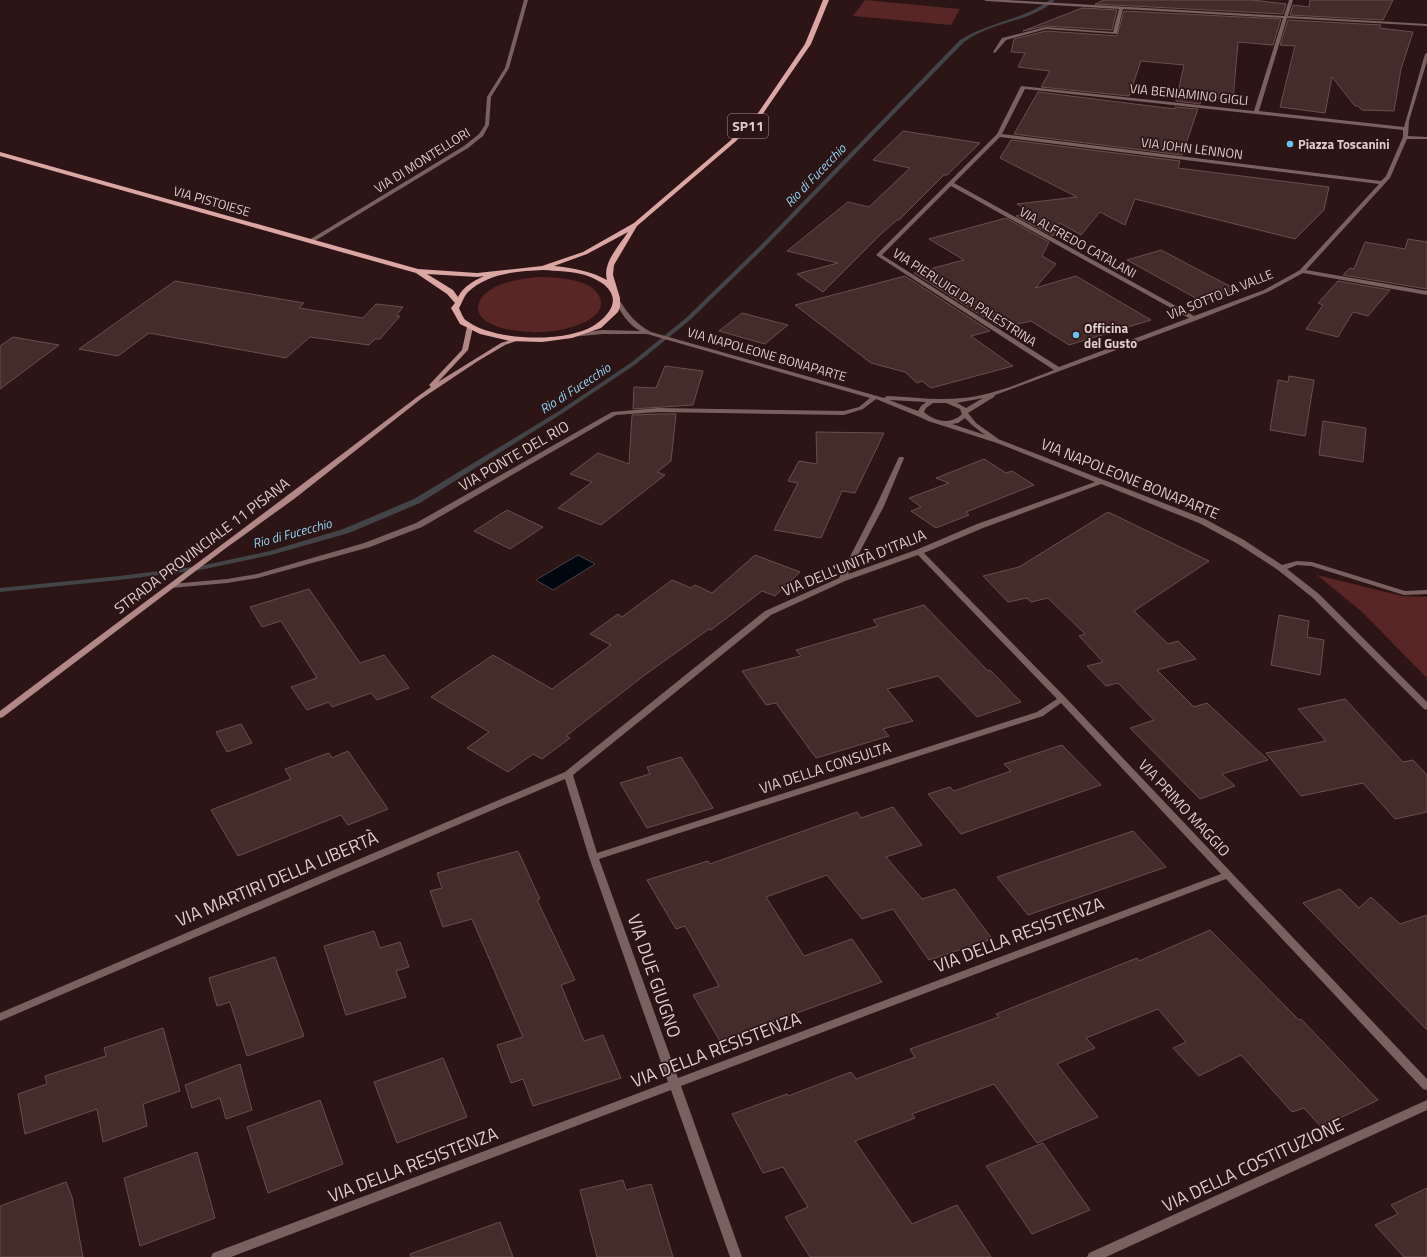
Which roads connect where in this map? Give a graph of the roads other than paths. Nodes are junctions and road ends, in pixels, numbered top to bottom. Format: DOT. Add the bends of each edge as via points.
graph roads {
  1 [pos="526,0"];
  2 [pos="826,0"];
  3 [pos="986,0"];
  4 [pos="1291,0"];
  5 [pos="1121,8"];
  6 [pos="1286,18"];
  7 [pos="1427,25"];
  8 [pos="995,52"];
  9 [pos="1427,54"];
  10 [pos="1256,112"];
  11 [pos="1406,129"];
  12 [pos="999,135"];
  13 [pos="1405,137"];
  14 [pos="1427,138"];
  15 [pos="0,154"];
  16 [pos="951,184"];
  17 [pos="1383,184"];
  18 [pos="636,224"];
  19 [pos="311,241"];
  20 [pos="543,268"];
  21 [pos="1302,270"];
  22 [pos="418,271"];
  23 [pos="509,271"];
  24 [pos="614,290"];
  25 [pos="1427,293"];
  26 [pos="457,301"];
  27 [pos="618,302"];
  28 [pos="1195,319"];
  29 [pos="470,327"];
  30 [pos="649,333"];
  31 [pos="568,336"];
  32 [pos="516,340"];
  33 [pos="1059,370"];
  34 [pos="995,394"];
  35 [pos="876,397"];
  36 [pos="419,398"];
  37 [pos="939,401"];
  38 [pos="947,401"];
  39 [pos="965,413"];
  40 [pos="924,416"];
  41 [pos="935,421"];
  42 [pos="999,442"];
  43 [pos="901,458"];
  44 [pos="1101,482"];
  45 [pos="919,552"];
  46 [pos="1281,568"];
  47 [pos="842,579"];
  48 [pos="171,586"];
  49 [pos="1427,592"];
  50 [pos="1062,699"];
  51 [pos="1427,707"];
  52 [pos="0,715"];
  53 [pos="568,774"];
  54 [pos="594,857"];
  55 [pos="1228,874"];
  56 [pos="0,1017"];
  57 [pos="674,1084"];
  58 [pos="1427,1086"];
  59 [pos="1427,1105"];
  60 [pos="217,1257"];
  61 [pos="736,1257"];
  62 [pos="1093,1257"];
  1 -- 19 [label="street, VIA DI MONTELLORI" via="507,68 489,97 487,125 482,135"];
  2 -- 18 [label="main road, SP11" via="808,44 760,114 684,185"];
  3 -- 5 [label="street"];
  4 -- 6 [label="street"];
  5 -- 6 [label="street" via="1134,6"];
  5 -- 8 [label="street" via="1116,33 1046,28 1004,39"];
  6 -- 7 [label="street"];
  6 -- 10 [label="street"];
  9 -- 11 [label="street, VIA SOTTO LA VALLE"];
  10 -- 11 [label="street, VIA BENIAMINO GIGLI"];
  10 -- 12 [label="street, VIA BENIAMINO GIGLI" via="1023,87"];
  11 -- 13 [label="street, VIA SOTTO LA VALLE"];
  12 -- 16 [label="street, VIA PIERLUIGI DA PALESTRINA"];
  12 -- 17 [label="street, VIA JOHN LENNON"];
  13 -- 14 [label="street"];
  13 -- 17 [label="street, VIA SOTTO LA VALLE" via="1393,168"];
  15 -- 19 [label="main road, VIA PISTOIESE"];
  16 -- 28 [label="street, VIA ALFREDO CATALANI"];
  16 -- 33 [label="street, VIA PIERLUIGI DA PALESTRINA" via="879,255"];
  17 -- 21 [label="street, VIA SOTTO LA VALLE"];
  18 -- 20 [label="main road, SP11" via="585,253"];
  18 -- 24 [label="main road" via="610,265 609,275"];
  19 -- 22 [label="main road, VIA PISTOIESE"];
  20 -- 23 [label="main road"];
  20 -- 24 [label="main road" via="566,269 586,274 603,281"];
  21 -- 25 [label="street"];
  21 -- 28 [label="street, VIA SOTTO LA VALLE" via="1266,291"];
  22 -- 23 [label="main road, VIA PISTOIESE" via="477,275"];
  22 -- 26 [label="main road, VIA PISTOIESE" via="450,292"];
  23 -- 26 [label="main road" via="475,283"];
  24 -- 27 [label="main road"];
  26 -- 29 [label="main road" via="458,315"];
  27 -- 30 [label="street, VIA NAPOLEONE BONAPARTE" via="634,326"];
  27 -- 31 [label="main road" via="614,312 604,322"];
  28 -- 33 [label="street, VIA SOTTO LA VALLE"];
  29 -- 32 [label="main road" via="490,336"];
  29 -- 36 [label="main road, STRADA PROVINCIALE 11 PISANA" via="465,350"];
  30 -- 31 [label="street, VIA NAPOLEONE BONAPARTE" via="602,332"];
  30 -- 35 [label="street, VIA NAPOLEONE BONAPARTE"];
  31 -- 32 [label="main road"];
  32 -- 36 [label="main road, STRADA PROVINCIALE 11 PISANA" via="503,344 476,360"];
  33 -- 34 [label="street, VIA SOTTO LA VALLE"];
  34 -- 38 [label="street, VIA SOTTO LA VALLE"];
  34 -- 39 [label="street, VIA SOTTO LA VALLE"];
  35 -- 37 [label="street, VIA NAPOLEONE BONAPARTE"];
  35 -- 40 [label="street, VIA NAPOLEONE BONAPARTE"];
  35 -- 48 [label="street, VIA PONTE DEL RIO" via="861,408 844,413 658,410 614,413 419,525 367,545 258,576"];
  36 -- 48 [label="main road, STRADA PROVINCIALE 11 PISANA"];
  37 -- 38 [label="street, VIA NAPOLEONE BONAPARTE"];
  37 -- 40 [label="street, VIA NAPOLEONE BONAPARTE" via="923,406 921,413"];
  38 -- 39 [label="street, VIA NAPOLEONE BONAPARTE" via="959,405"];
  39 -- 41 [label="street, VIA NAPOLEONE BONAPARTE" via="954,422"];
  39 -- 42 [label="street, VIA NAPOLEONE BONAPARTE" via="974,424"];
  40 -- 41 [label="street, VIA NAPOLEONE BONAPARTE"];
  41 -- 42 [label="street, VIA NAPOLEONE BONAPARTE"];
  42 -- 44 [label="street, VIA NAPOLEONE BONAPARTE"];
  43 -- 47 [label="street" via="880,506"];
  44 -- 45 [label="street, VIA DELL'UNITÀ D'ITALIA" via="980,526"];
  44 -- 46 [label="street, VIA NAPOLEONE BONAPARTE" via="1202,521"];
  45 -- 47 [label="street, VIA DELL'UNITÀ D'ITALIA"];
  45 -- 50 [label="street, VIA PRIMO MAGGIO"];
  46 -- 49 [label="street" via="1297,563 1312,564 1397,592"];
  46 -- 51 [label="street, VIA NAPOLEONE BONAPARTE" via="1316,596"];
  47 -- 53 [label="street, VIA DELL'UNITÀ D'ITALIA" via="768,613"];
  48 -- 52 [label="main road, STRADA PROVINCIALE 11 PISANA"];
  50 -- 54 [label="street, VIA DELLA CONSULTA" via="1040,714"];
  50 -- 55 [label="street, VIA PRIMO MAGGIO"];
  53 -- 54 [label="street, VIA DUE GIUGNO"];
  53 -- 56 [label="street, VIA MARTIRI DELLA LIBERTÀ"];
  54 -- 57 [label="street, VIA DUE GIUGNO"];
  55 -- 57 [label="street, VIA DELLA RESISTENZA"];
  55 -- 58 [label="street, VIA PRIMO MAGGIO"];
  57 -- 60 [label="street, VIA DELLA RESISTENZA"];
  57 -- 61 [label="street, VIA DUE GIUGNO"];
  59 -- 62 [label="street, VIA DELLA COSTITUZIONE"];
}
